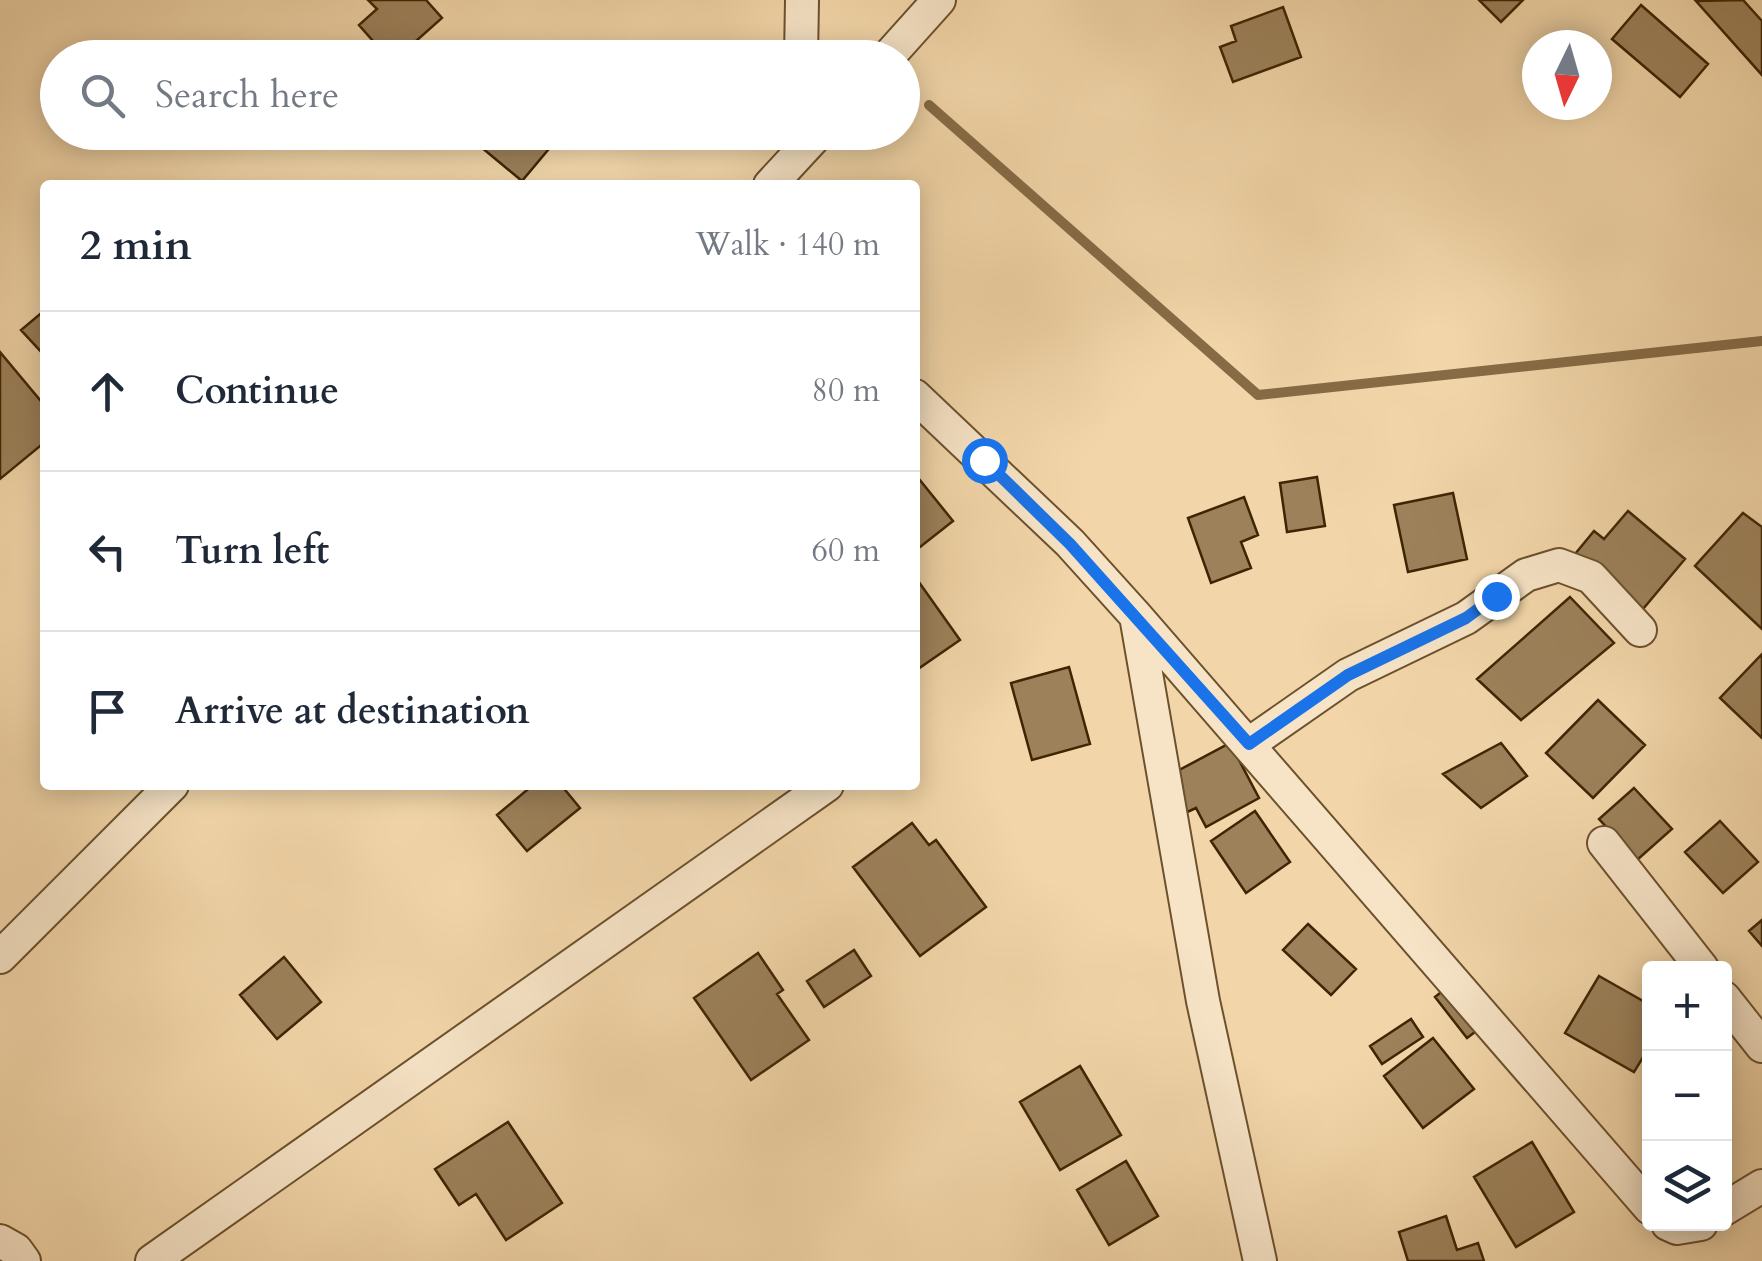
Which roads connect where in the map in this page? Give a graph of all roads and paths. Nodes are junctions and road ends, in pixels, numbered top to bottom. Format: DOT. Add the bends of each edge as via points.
graph roads {
  1 [pos="802,0"];
  2 [pos="938,0"];
  3 [pos="801,40"];
  4 [pos="903,40"];
  5 [pos="798,150"];
  6 [pos="774,180"];
  7 [pos="920,401"];
  8 [pos="1136,616"];
  9 [pos="1640,630"];
  10 [pos="1249,744"];
  11 [pos="167,790"];
  12 [pos="820,790"];
  13 [pos="1604,842"];
  14 [pos="0,955"];
  15 [pos="1697,961"];
  16 [pos="1732,1008"];
  17 [pos="1762,1046"];
  18 [pos="1762,1186"];
  19 [pos="1642,1199"];
  20 [pos="1732,1204"];
  21 [pos="0,1241"];
  22 [pos="24,1261"];
  23 [pos="152,1261"];
  24 [pos="1260,1261"];
  1 -- 3 [label="street"];
  2 -- 4 [label="street"];
  5 -- 6 [label="street"];
  7 -- 8 [label="street"];
  8 -- 10 [label="street"];
  8 -- 24 [label="street" via="1202,1001"];
  9 -- 10 [label="street" via="1592,577 1560,565 1526,575 1466,618 1348,675"];
  10 -- 19 [label="street"];
  11 -- 14 [label="street"];
  12 -- 23 [label="street"];
  13 -- 15 [label="street"];
  16 -- 17 [label="street"];
  18 -- 20 [label="street"];
  21 -- 22 [label="street"];
}
